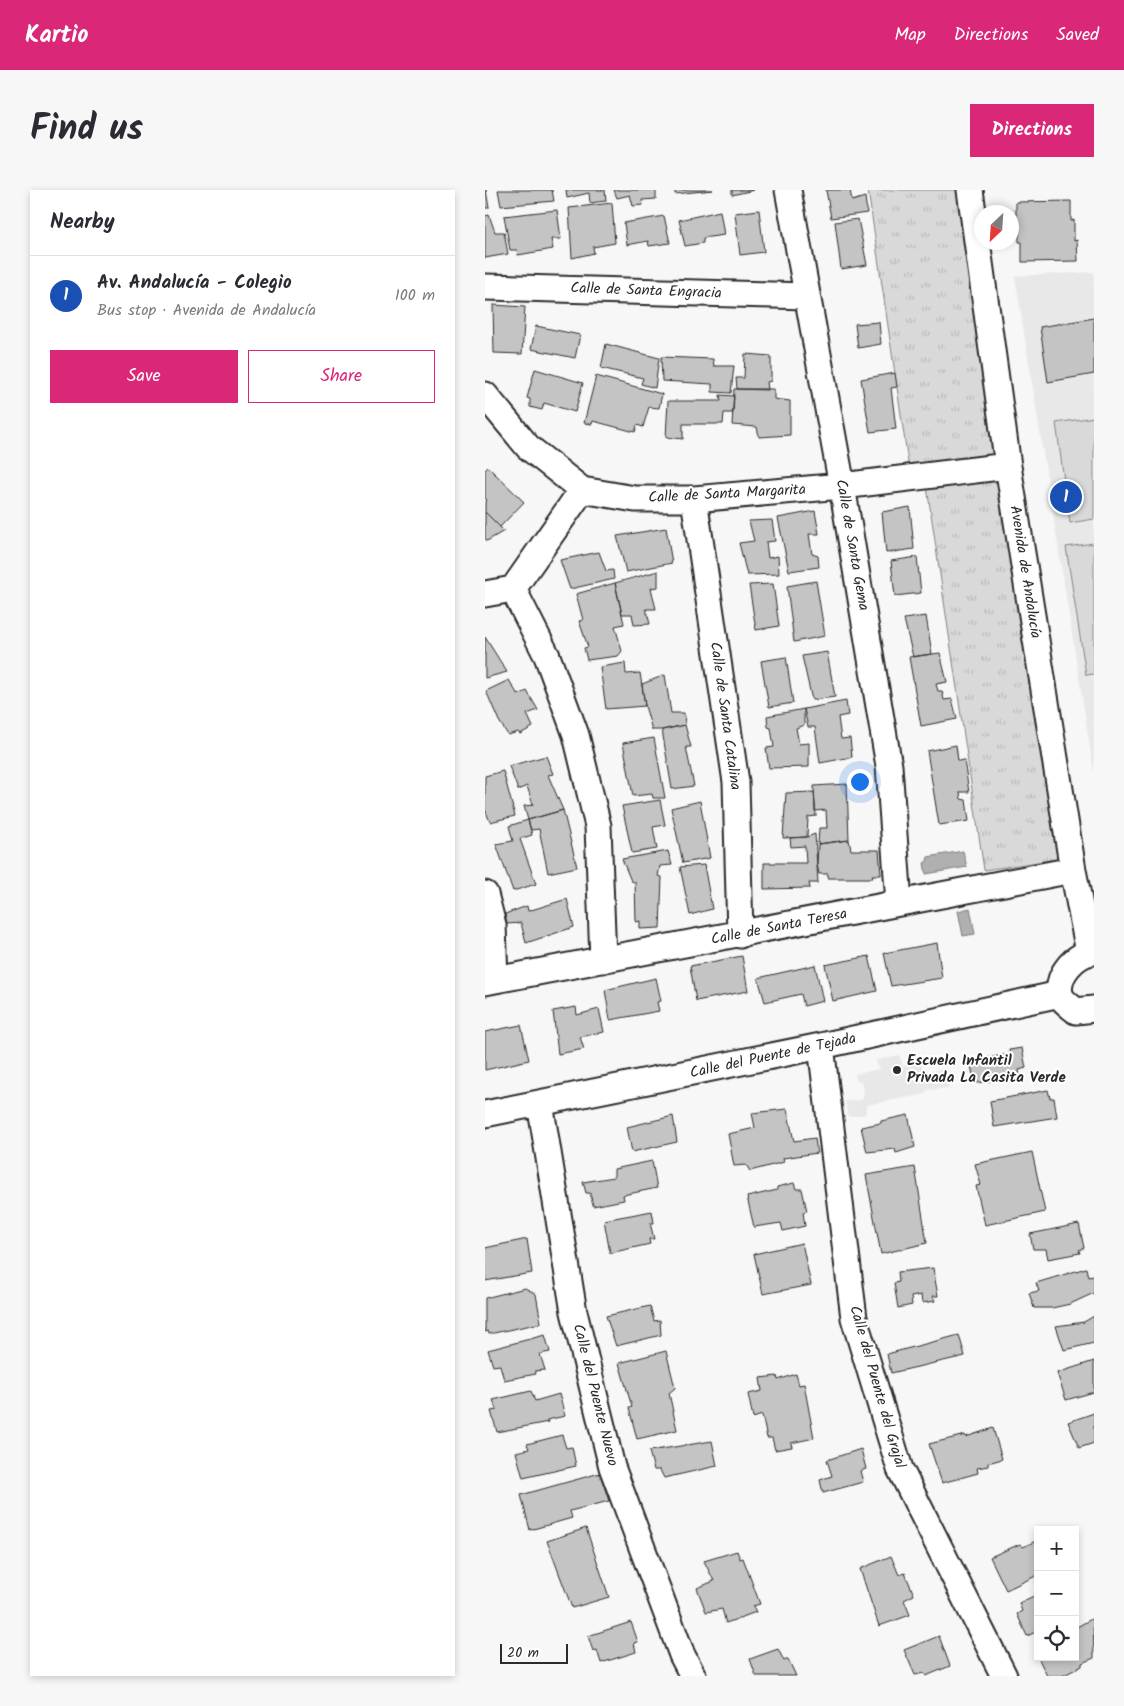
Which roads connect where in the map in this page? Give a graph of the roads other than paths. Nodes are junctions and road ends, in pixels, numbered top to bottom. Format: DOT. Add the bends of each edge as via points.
graph roads {
  1 [pos="788,190"];
  2 [pos="970,190"];
  3 [pos="485,287"];
  4 [pos="806,296"];
  5 [pos="485,396"];
  6 [pos="1009,466"];
  7 [pos="842,486"];
  8 [pos="582,490"];
  9 [pos="694,499"];
  10 [pos="513,589"];
  11 [pos="485,594"];
  12 [pos="1073,870"];
  13 [pos="485,894"];
  14 [pos="899,903"];
  15 [pos="740,935"];
  16 [pos="1091,952"];
  17 [pos="603,960"];
  18 [pos="490,981"];
  19 [pos="1060,994"];
  20 [pos="1093,1014"];
  21 [pos="821,1046"];
  22 [pos="540,1103"];
  23 [pos="485,1114"];
  24 [pos="693,1676"];
  25 [pos="1004,1676"];
  1 -- 4 [label="street, Calle de Santa Gema"];
  2 -- 6 [label="street, Avenida de Andalucía"];
  3 -- 4 [label="street, Calle de Santa Engracia"];
  4 -- 7 [label="street, Calle de Santa Gema"];
  5 -- 8 [label="street, Calle de Santa Margarita" via="528,447"];
  6 -- 7 [label="street, Calle de Santa Margarita"];
  6 -- 12 [label="street, Avenida de Andalucía"];
  7 -- 9 [label="street, Calle de Santa Margarita"];
  7 -- 14 [label="street, Calle de Santa Gema" via="889,766"];
  8 -- 9 [label="street, Calle de Santa Margarita" via="635,499"];
  8 -- 10 [label="street"];
  9 -- 15 [label="street, Calle de Santa Catalina" via="735,782"];
  10 -- 11 [label="street"];
  10 -- 17 [label="street" via="547,656 576,735 597,826"];
  12 -- 14 [label="street, Calle de Santa Teresa"];
  12 -- 16 [label="street, Avenida de Andalucía"];
  13 -- 18 [label="street" via="493,925"];
  14 -- 15 [label="street, Calle de Santa Teresa"];
  15 -- 17 [label="street, Calle de Santa Teresa"];
  16 -- 19 [label="street" via="1068,968 1061,979"];
  17 -- 18 [label="street, Calle de Santa Teresa"];
  19 -- 20 [label="street" via="1076,1011"];
  19 -- 21 [label="street, Calle del Puente de Tejada"];
  21 -- 22 [label="street, Calle del Puente de Tejada"];
  21 -- 25 [label="street, Calle del Puente del Grajal" via="854,1318 900,1470"];
  22 -- 23 [label="street, Calle del Puente de Tejada"];
  22 -- 24 [label="street, Calle del Puente Nuevo" via="574,1312 612,1467 682,1655"];
}
